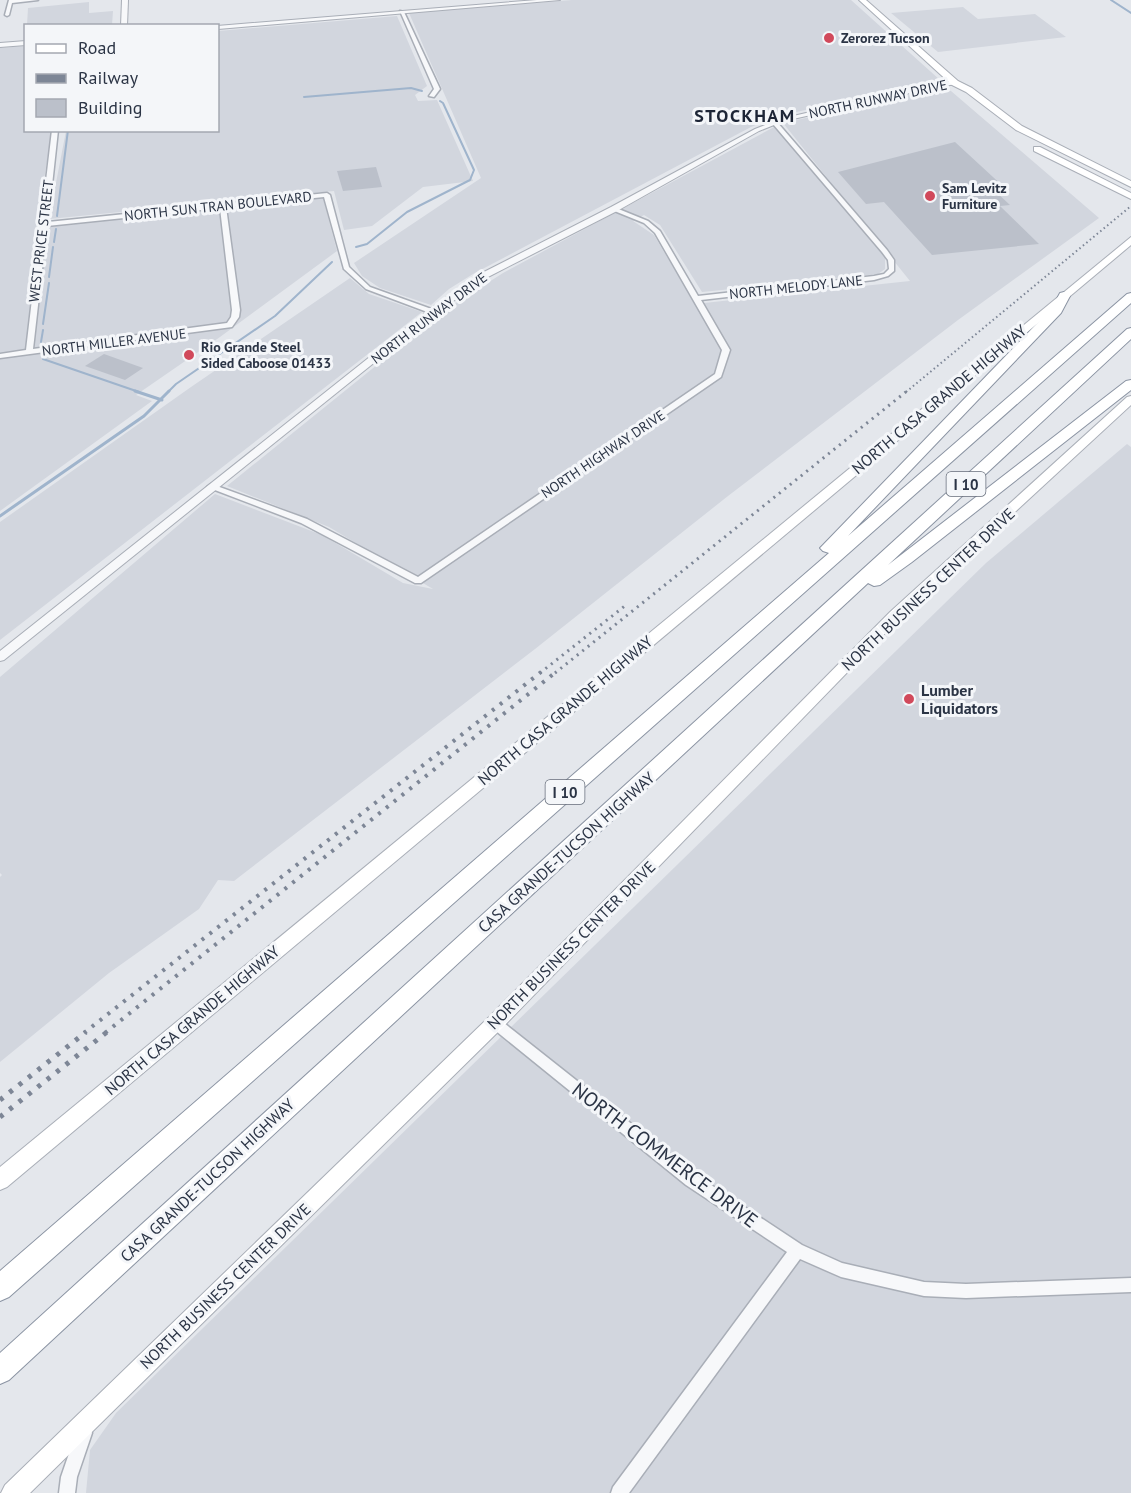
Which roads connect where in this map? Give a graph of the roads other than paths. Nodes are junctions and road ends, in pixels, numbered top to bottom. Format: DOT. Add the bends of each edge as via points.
graph roads {
  1 [pos="36,0"];
  2 [pos="125,0"];
  3 [pos="557,0"];
  4 [pos="862,0"];
  5 [pos="11,1"];
  6 [pos="402,12"];
  7 [pos="7,15"];
  8 [pos="124,24"];
  9 [pos="219,27"];
  10 [pos="24,43"];
  11 [pos="0,45"];
  12 [pos="955,83"];
  13 [pos="432,96"];
  14 [pos="985,115"];
  15 [pos="994,121"];
  16 [pos="775,123"];
  17 [pos="55,132"];
  18 [pos="1131,184"];
  19 [pos="1131,196"];
  20 [pos="223,206"];
  21 [pos="614,209"];
  22 [pos="43,224"];
  23 [pos="1131,240"];
  24 [pos="1064,296"];
  25 [pos="1131,297"];
  26 [pos="698,298"];
  27 [pos="433,311"];
  28 [pos="1131,332"];
  29 [pos="29,353"];
  30 [pos="0,356"];
  31 [pos="1131,384"];
  32 [pos="1131,399"];
  33 [pos="211,487"];
  34 [pos="756,624"];
  35 [pos="801,636"];
  36 [pos="0,657"];
  37 [pos="495,1023"];
  38 [pos="0,1180"];
  39 [pos="797,1250"];
  40 [pos="1131,1285"];
  41 [pos="0,1288"];
  42 [pos="0,1371"];
  43 [pos="91,1417"];
  44 [pos="14,1493"];
  45 [pos="67,1493"];
  46 [pos="619,1493"];
  1 -- 5 [label="street"];
  2 -- 8 [label="street"];
  3 -- 6 [label="street"];
  4 -- 12 [label="main road"];
  5 -- 7 [label="street"];
  6 -- 9 [label="street"];
  6 -- 13 [label="street" via="437,88"];
  10 -- 11 [label="street"];
  12 -- 14 [label="main road" via="958,91"];
  12 -- 16 [label="street, NORTH RUNWAY DRIVE"];
  12 -- 18 [label="main road" via="1019,129"];
  15 -- 19 [label="main road" via="1080,172"];
  16 -- 21 [label="street, NORTH RUNWAY DRIVE"];
  16 -- 26 [label="street, NORTH MELODY LANE" via="885,251 892,270 874,278"];
  17 -- 22 [label="street, WEST PRICE STREET"];
  20 -- 22 [label="street, NORTH SUN TRAN BOULEVARD"];
  20 -- 27 [label="street, NORTH SUN TRAN BOULEVARD" via="327,195 346,268 368,288"];
  20 -- 29 [label="street, NORTH MILLER AVENUE" via="236,310 229,325"];
  21 -- 26 [label="street, NORTH HIGHWAY DRIVE" via="646,222 658,232"];
  21 -- 27 [label="street, NORTH RUNWAY DRIVE" via="483,276"];
  22 -- 29 [label="street, WEST PRICE STREET"];
  23 -- 24 [label="main road, NORTH CASA GRANDE HIGHWAY"];
  24 -- 34 [label="highway" via="1057,310"];
  24 -- 38 [label="main road, NORTH CASA GRANDE HIGHWAY"];
  25 -- 34 [label="highway, I 10"];
  26 -- 33 [label="street, NORTH HIGHWAY DRIVE" via="726,350 718,375 418,581 304,521"];
  27 -- 33 [label="street, NORTH RUNWAY DRIVE"];
  28 -- 35 [label="highway, CASA GRANDE-TUCSON HIGHWAY / I 10"];
  29 -- 30 [label="street, NORTH MILLER AVENUE"];
  31 -- 35 [label="highway" via="907,559"];
  32 -- 37 [label="main road, NORTH BUSINESS CENTER DRIVE" via="896,615"];
  33 -- 36 [label="street, NORTH RUNWAY DRIVE"];
  34 -- 41 [label="highway, I 10"];
  35 -- 42 [label="highway, CASA GRANDE-TUCSON HIGHWAY / I 10"];
  37 -- 39 [label="street, NORTH COMMERCE DRIVE" via="691,1180"];
  37 -- 43 [label="main road, NORTH BUSINESS CENTER DRIVE"];
  39 -- 40 [label="street, NORTH COMMERCE DRIVE" via="841,1270 924,1289"];
  39 -- 46 [label="street"];
  43 -- 44 [label="main road, NORTH BUSINESS CENTER DRIVE"];
  43 -- 45 [label="street" via="79,1444"];
}
